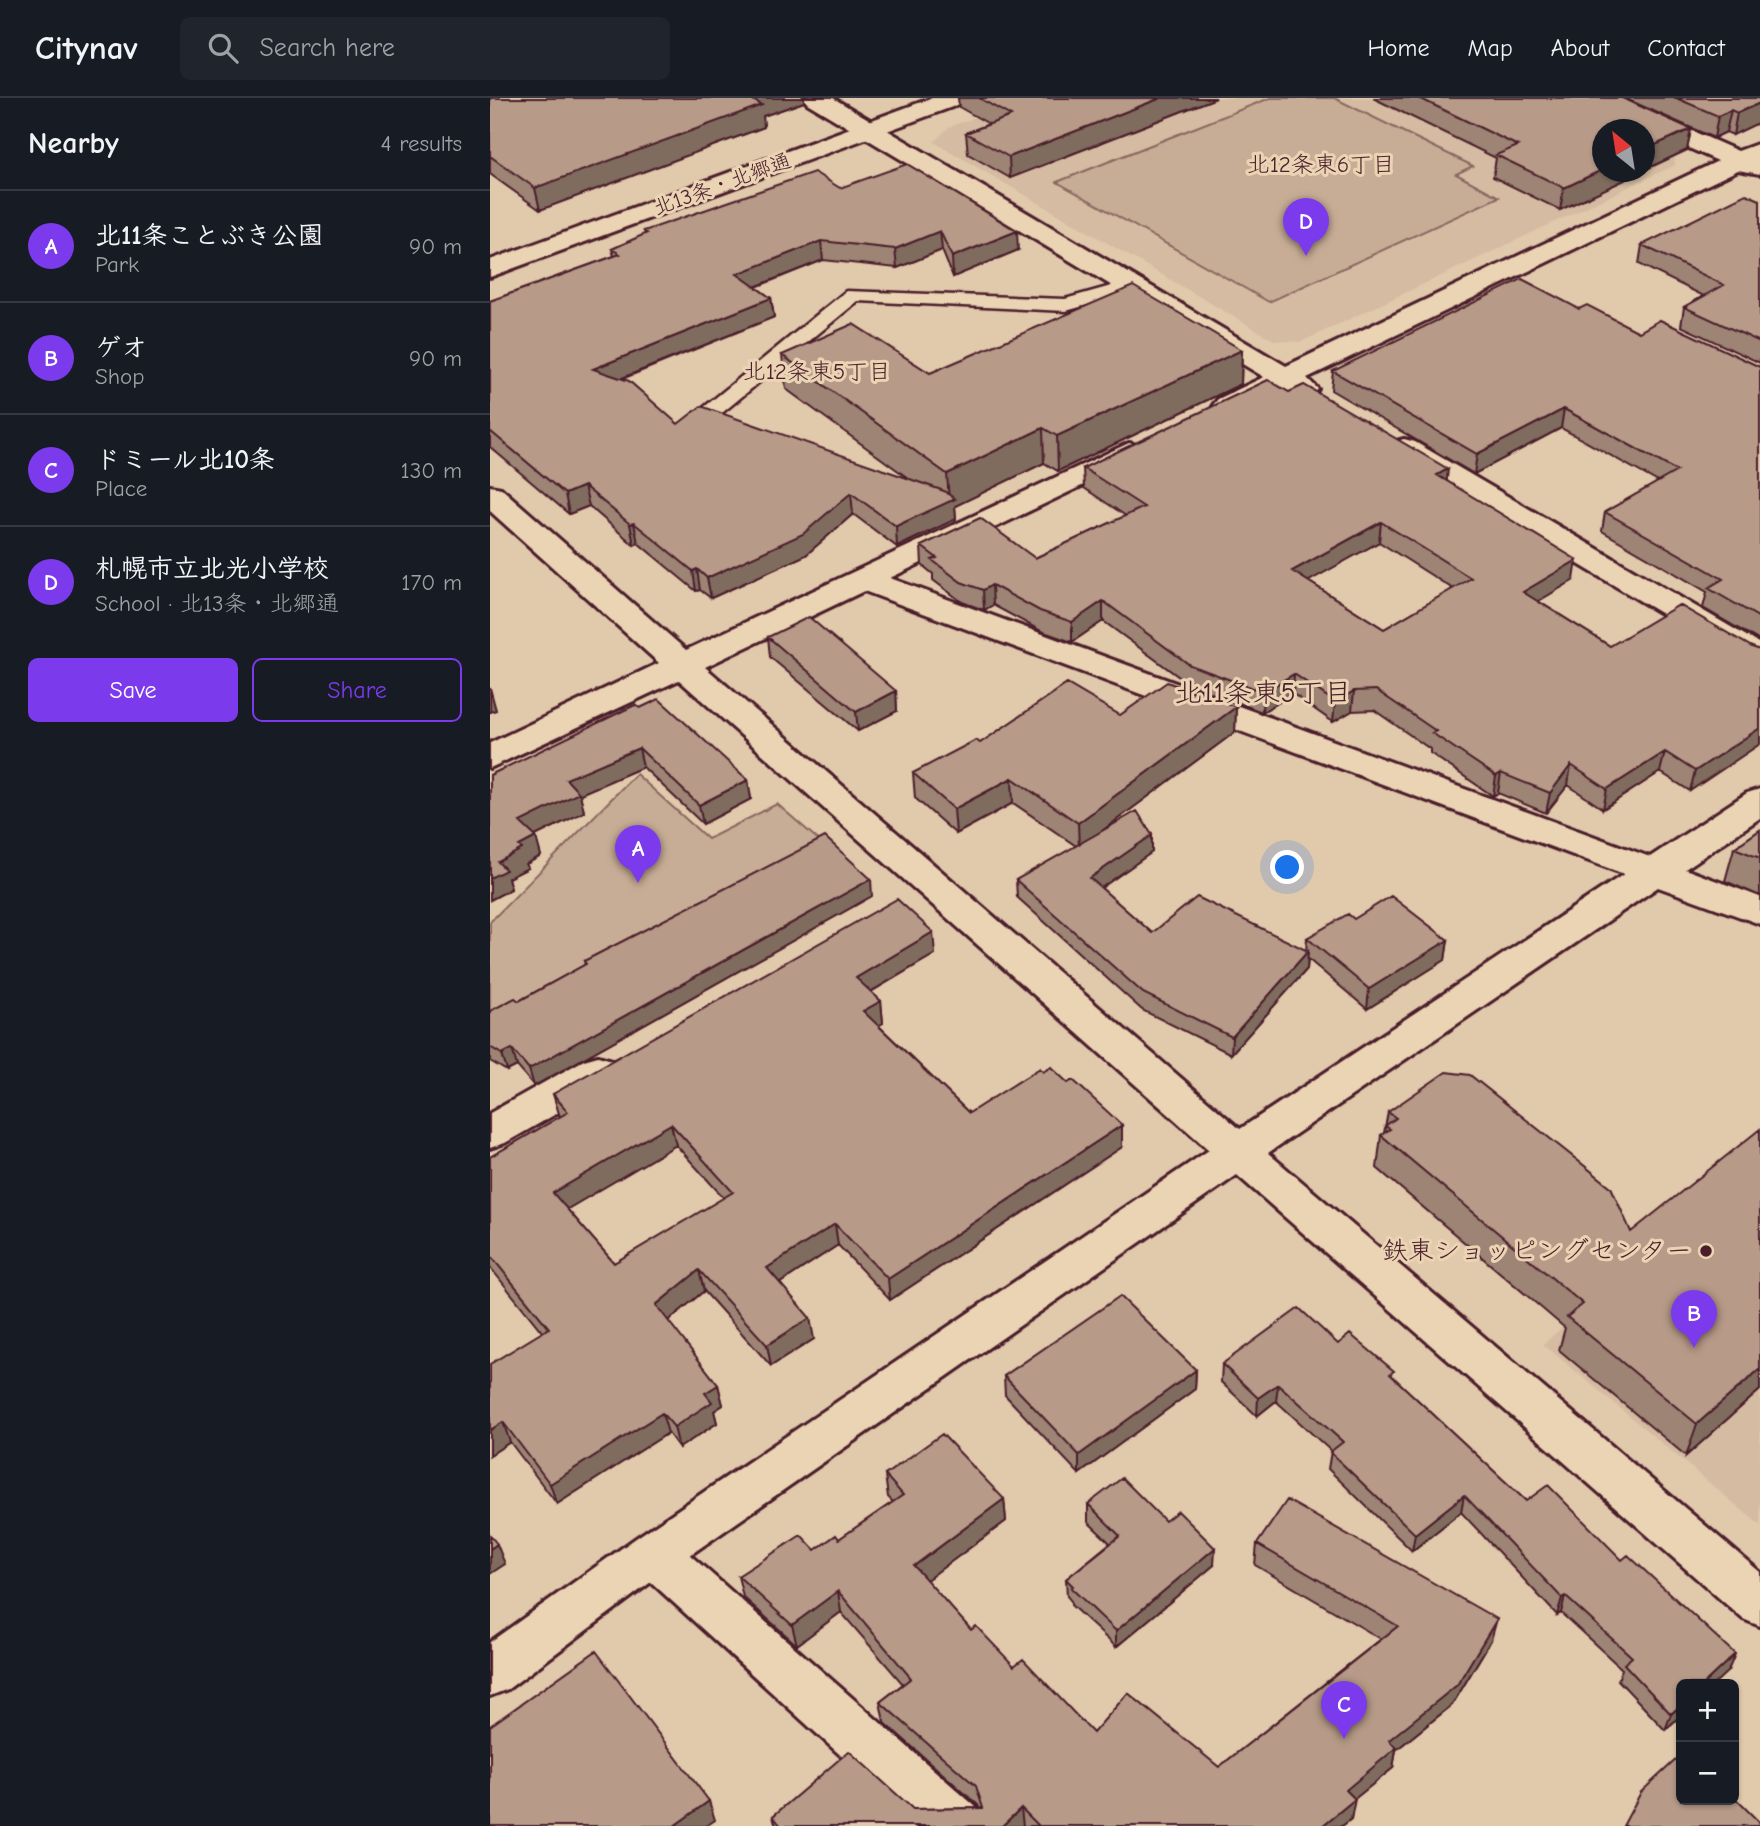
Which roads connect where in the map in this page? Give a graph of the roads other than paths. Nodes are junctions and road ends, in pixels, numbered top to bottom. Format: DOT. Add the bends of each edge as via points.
graph roads {
  1 [pos="816,98"];
  2 [pos="954,98"];
  3 [pos="1597,98"];
  4 [pos="871,129"];
  5 [pos="1753,161"];
  6 [pos="490,269"];
  7 [pos="1129,287"];
  8 [pos="1286,378"];
  9 [pos="1326,402"];
  10 [pos="1205,416"];
  11 [pos="703,417"];
  12 [pos="1375,431"];
  13 [pos="1156,440"];
  14 [pos="490,495"];
  15 [pos="862,579"];
  16 [pos="1760,658"];
  17 [pos="682,664"];
  18 [pos="490,757"];
  19 [pos="1760,801"];
  20 [pos="1657,873"];
  21 [pos="1760,911"];
  22 [pos="633,1051"];
  23 [pos="490,1132"];
  24 [pos="1238,1153"];
  25 [pos="653,1553"];
  26 [pos="1760,1603"];
  27 [pos="490,1672"];
  28 [pos="957,1826"];
  1 -- 4 [label="street"];
  2 -- 4 [label="street, 北13条・北郷通"];
  3 -- 5 [label="street"];
  4 -- 6 [label="street, 北13条・北郷通"];
  4 -- 7 [label="street"];
  5 -- 8 [label="street"];
  7 -- 8 [label="street"];
  7 -- 11 [label="lane" via="1066,305 853,295"];
  8 -- 9 [label="street"];
  8 -- 10 [label="street"];
  12 -- 16 [label="street"];
  13 -- 15 [label="street"];
  14 -- 17 [label="street"];
  15 -- 17 [label="street"];
  15 -- 20 [label="street"];
  17 -- 18 [label="street"];
  17 -- 24 [label="street" via="913,894"];
  19 -- 20 [label="street"];
  20 -- 21 [label="street"];
  20 -- 24 [label="street"];
  22 -- 23 [label="street"];
  24 -- 25 [label="street"];
  24 -- 26 [label="street"];
  25 -- 27 [label="street"];
  25 -- 28 [label="street"];
}
